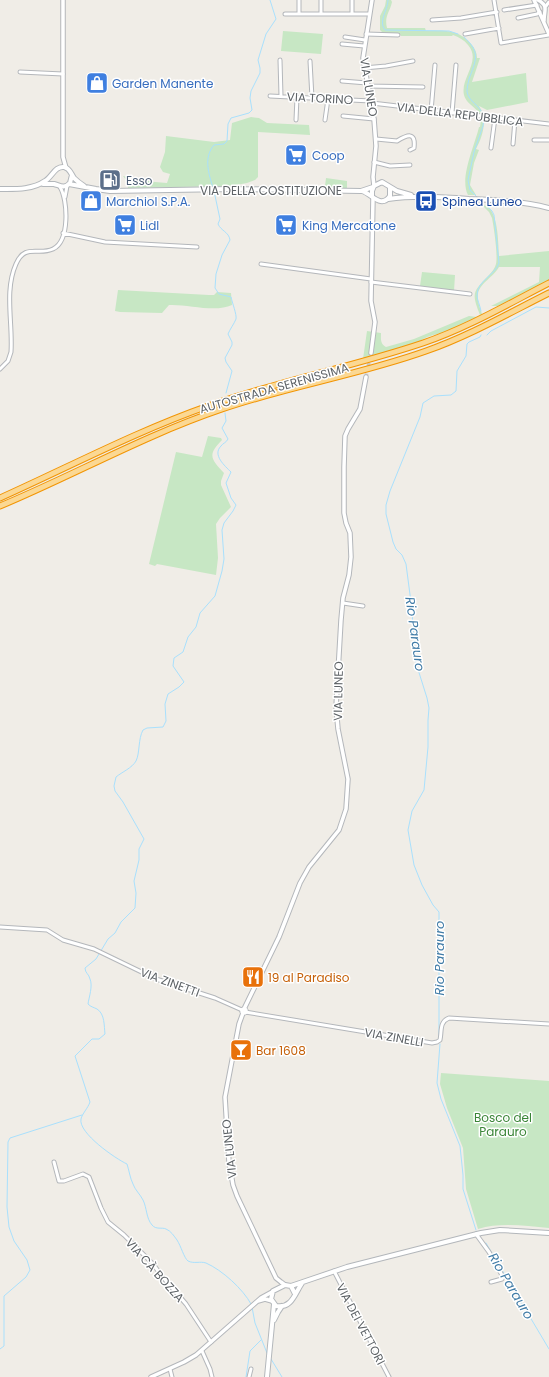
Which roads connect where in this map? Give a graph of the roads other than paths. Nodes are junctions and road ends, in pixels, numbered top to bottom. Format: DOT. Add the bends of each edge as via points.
graph roads {
  1 [pos="64,0"];
  2 [pos="299,0"];
  3 [pos="321,0"];
  4 [pos="352,0"];
  5 [pos="372,0"];
  6 [pos="494,0"];
  7 [pos="534,0"];
  8 [pos="543,3"];
  9 [pos="504,10"];
  10 [pos="497,12"];
  11 [pos="540,12"];
  12 [pos="285,14"];
  13 [pos="299,14"];
  14 [pos="321,14"];
  15 [pos="352,14"];
  16 [pos="369,14"];
  17 [pos="518,18"];
  18 [pos="432,20"];
  19 [pos="544,22"];
  20 [pos="499,28"];
  21 [pos="366,34"];
  22 [pos="465,34"];
  23 [pos="398,35"];
  24 [pos="549,35"];
  25 [pos="345,37"];
  26 [pos="365,40"];
  27 [pos="342,44"];
  28 [pos="364,46"];
  29 [pos="280,60"];
  30 [pos="310,61"];
  31 [pos="413,61"];
  32 [pos="435,65"];
  33 [pos="456,65"];
  34 [pos="364,68"];
  35 [pos="20,72"];
  36 [pos="63,74"];
  37 [pos="342,81"];
  38 [pos="368,84"];
  39 [pos="423,87"];
  40 [pos="270,96"];
  41 [pos="281,96"];
  42 [pos="297,97"];
  43 [pos="312,98"];
  44 [pos="328,99"];
  45 [pos="371,102"];
  46 [pos="431,110"];
  47 [pos="452,113"];
  48 [pos="343,116"];
  49 [pos="495,118"];
  50 [pos="374,119"];
  51 [pos="296,120"];
  52 [pos="325,120"];
  53 [pos="515,120"];
  54 [pos="549,121"];
  55 [pos="549,124"];
  56 [pos="376,139"];
  57 [pos="534,140"];
  58 [pos="549,140"];
  59 [pos="513,144"];
  60 [pos="491,148"];
  61 [pos="410,150"];
  62 [pos="64,157"];
  63 [pos="374,162"];
  64 [pos="410,166"];
  65 [pos="58,168"];
  66 [pos="66,168"];
  67 [pos="373,174"];
  68 [pos="53,175"];
  69 [pos="72,175"];
  70 [pos="379,183"];
  71 [pos="39,185"];
  72 [pos="68,185"];
  73 [pos="58,186"];
  74 [pos="373,186"];
  75 [pos="85,187"];
  76 [pos="390,187"];
  77 [pos="0,190"];
  78 [pos="362,191"];
  79 [pos="415,196"];
  80 [pos="373,197"];
  81 [pos="64,198"];
  82 [pos="388,199"];
  83 [pos="380,202"];
  84 [pos="374,206"];
  85 [pos="549,208"];
  86 [pos="63,233"];
  87 [pos="197,247"];
  88 [pos="261,264"];
  89 [pos="371,280"];
  90 [pos="549,283"];
  91 [pos="549,293"];
  92 [pos="470,294"];
  93 [pos="371,353"];
  94 [pos="0,369"];
  95 [pos="366,377"];
  96 [pos="0,498"];
  97 [pos="0,506"];
  98 [pos="343,603"];
  99 [pos="363,606"];
  100 [pos="0,927"];
  101 [pos="244,1011"];
  102 [pos="549,1024"];
  103 [pos="54,1162"];
  104 [pos="549,1233"];
  105 [pos="476,1234"];
  106 [pos="334,1271"];
  107 [pos="276,1278"];
  108 [pos="302,1282"];
  109 [pos="491,1282"];
  110 [pos="285,1284"];
  111 [pos="291,1286"];
  112 [pos="277,1288"];
  113 [pos="272,1292"];
  114 [pos="295,1294"];
  115 [pos="273,1302"];
  116 [pos="255,1303"];
  117 [pos="282,1306"];
  118 [pos="272,1328"];
  119 [pos="211,1342"];
  120 [pos="202,1351"];
  121 [pos="170,1369"];
  122 [pos="251,1369"];
  123 [pos="151,1377"];
  124 [pos="172,1377"];
  125 [pos="212,1377"];
  126 [pos="250,1377"];
  127 [pos="267,1377"];
  128 [pos="389,1377"];
  1 -- 36 [label="street"];
  2 -- 13 [label="street"];
  3 -- 14 [label="street"];
  4 -- 15 [label="street"];
  5 -- 16 [label="street, VIA LUNEO"];
  6 -- 10 [label="street"];
  7 -- 8 [label="street"];
  8 -- 9 [label="street"];
  8 -- 11 [label="street"];
  8 -- 11 [label="street" via="543,12"];
  8 -- 19 [label="street"];
  10 -- 18 [label="street"];
  10 -- 20 [label="street"];
  11 -- 17 [label="street"];
  11 -- 19 [label="street"];
  12 -- 13 [label="street"];
  13 -- 14 [label="street"];
  14 -- 15 [label="street"];
  15 -- 16 [label="street"];
  16 -- 21 [label="street, VIA LUNEO"];
  19 -- 24 [label="street"];
  20 -- 22 [label="street"];
  20 -- 24 [label="street" via="501,43"];
  21 -- 23 [label="street"];
  21 -- 26 [label="street, VIA LUNEO"];
  25 -- 26 [label="street"];
  26 -- 28 [label="street, VIA LUNEO"];
  27 -- 28 [label="street"];
  28 -- 34 [label="street, VIA LUNEO"];
  29 -- 41 [label="street"];
  30 -- 43 [label="street"];
  31 -- 34 [label="street"];
  32 -- 46 [label="street"];
  33 -- 47 [label="street"];
  34 -- 38 [label="street, VIA LUNEO"];
  35 -- 36 [label="street"];
  36 -- 62 [label="street"];
  37 -- 38 [label="street"];
  38 -- 39 [label="street"];
  38 -- 45 [label="street, VIA LUNEO"];
  40 -- 41 [label="street, VIA TORINO"];
  41 -- 42 [label="street, VIA TORINO"];
  42 -- 43 [label="street, VIA TORINO"];
  42 -- 51 [label="street"];
  43 -- 44 [label="street, VIA TORINO"];
  44 -- 45 [label="street, VIA TORINO"];
  44 -- 52 [label="street"];
  45 -- 46 [label="street, VIA DELLA REPUBBLICA"];
  45 -- 50 [label="street, VIA LUNEO"];
  46 -- 47 [label="street, VIA DELLA REPUBBLICA"];
  47 -- 49 [label="street, VIA DELLA REPUBBLICA"];
  48 -- 50 [label="street"];
  49 -- 53 [label="street, VIA DELLA REPUBBLICA"];
  49 -- 60 [label="street"];
  50 -- 56 [label="street, VIA LUNEO"];
  53 -- 55 [label="street, VIA DELLA REPUBBLICA"];
  53 -- 59 [label="street"];
  54 -- 55 [label="street"];
  56 -- 61 [label="street" via="397,142 404,136 409,136 414,142 414,148"];
  56 -- 63 [label="street, VIA LUNEO"];
  57 -- 58 [label="street"];
  62 -- 65 [label="street"];
  62 -- 66 [label="street"];
  63 -- 64 [label="street" via="390,166"];
  63 -- 67 [label="street, VIA LUNEO"];
  65 -- 66 [label="main road"];
  65 -- 68 [label="main road"];
  66 -- 69 [label="main road"];
  67 -- 70 [label="street"];
  67 -- 74 [label="street, VIA LUNEO"];
  68 -- 71 [label="main road"];
  68 -- 73 [label="main road" via="53,180"];
  69 -- 72 [label="main road"];
  69 -- 75 [label="main road"];
  70 -- 74 [label="main road"];
  70 -- 76 [label="main road" via="385,183"];
  71 -- 73 [label="main road"];
  71 -- 77 [label="main road"];
  72 -- 73 [label="main road"];
  72 -- 75 [label="main road, VIA DELLA COSTITUZIONE"];
  72 -- 81 [label="street"];
  73 -- 81 [label="street"];
  74 -- 78 [label="main road, VIA DELLA COSTITUZIONE"];
  74 -- 80 [label="main road"];
  75 -- 78 [label="main road, VIA DELLA COSTITUZIONE" via="110,191"];
  76 -- 79 [label="main road"];
  76 -- 82 [label="main road"];
  78 -- 80 [label="main road, VIA DELLA COSTITUZIONE"];
  79 -- 82 [label="main road"];
  79 -- 85 [label="main road" via="515,201"];
  80 -- 83 [label="main road"];
  80 -- 84 [label="street"];
  81 -- 86 [label="street" via="66,218"];
  82 -- 83 [label="main road"];
  83 -- 84 [label="street"];
  84 -- 89 [label="street"];
  86 -- 87 [label="street" via="105,242"];
  86 -- 94 [label="street" via="56,247 26,252 16,263 11,289 11,352"];
  88 -- 89 [label="street"];
  89 -- 92 [label="street"];
  89 -- 93 [label="street" via="375,322"];
  90 -- 96 [label="highway, AUTOSTRADA SERENISSIMA" via="463,326 424,342 241,395 176,418"];
  91 -- 97 [label="highway, AUTOSTRADA SERENISSIMA" via="427,351 257,398 185,423"];
  95 -- 98 [label="street, VIA LUNEO" via="360,409 348,429 344,444 344,513 350,534 351,557"];
  98 -- 99 [label="street"];
  98 -- 101 [label="street, VIA LUNEO" via="336,712 348,780 344,818 339,830 302,879 279,937"];
  100 -- 101 [label="street, VIA ZINETTI" via="47,930 63,940 100,952 156,979 215,998"];
  101 -- 102 [label="street, VIA ZINELLI" via="432,1043 440,1040 443,1021 449,1018"];
  101 -- 107 [label="street, VIA LUNEO" via="239,1024 225,1097 229,1162 237,1196"];
  103 -- 119 [label="street, VIA CÀ BOZZA" via="59,1181 83,1174 90,1177 108,1222 124,1234 153,1264 186,1304"];
  104 -- 105 [label="main road" via="500,1230"];
  105 -- 106 [label="main road"];
  105 -- 109 [label="street" via="503,1277"];
  106 -- 108 [label="main road"];
  106 -- 128 [label="street, VIA DEI VETTORI"];
  107 -- 110 [label="street"];
  107 -- 112 [label="street"];
  108 -- 111 [label="main road"];
  108 -- 114 [label="main road"];
  110 -- 111 [label="main road"];
  110 -- 112 [label="main road"];
  111 -- 114 [label="main road"];
  112 -- 113 [label="main road"];
  113 -- 115 [label="main road"];
  113 -- 116 [label="street"];
  114 -- 117 [label="main road" via="293,1300"];
  115 -- 116 [label="street" via="265,1300"];
  115 -- 117 [label="main road" via="276,1306"];
  115 -- 118 [label="main road"];
  116 -- 119 [label="street"];
  117 -- 118 [label="main road"];
  118 -- 127 [label="main road"];
  119 -- 120 [label="street"];
  120 -- 121 [label="street"];
  120 -- 125 [label="street"];
  121 -- 123 [label="street"];
  121 -- 124 [label="street"];
  122 -- 126 [label="street"];
}
